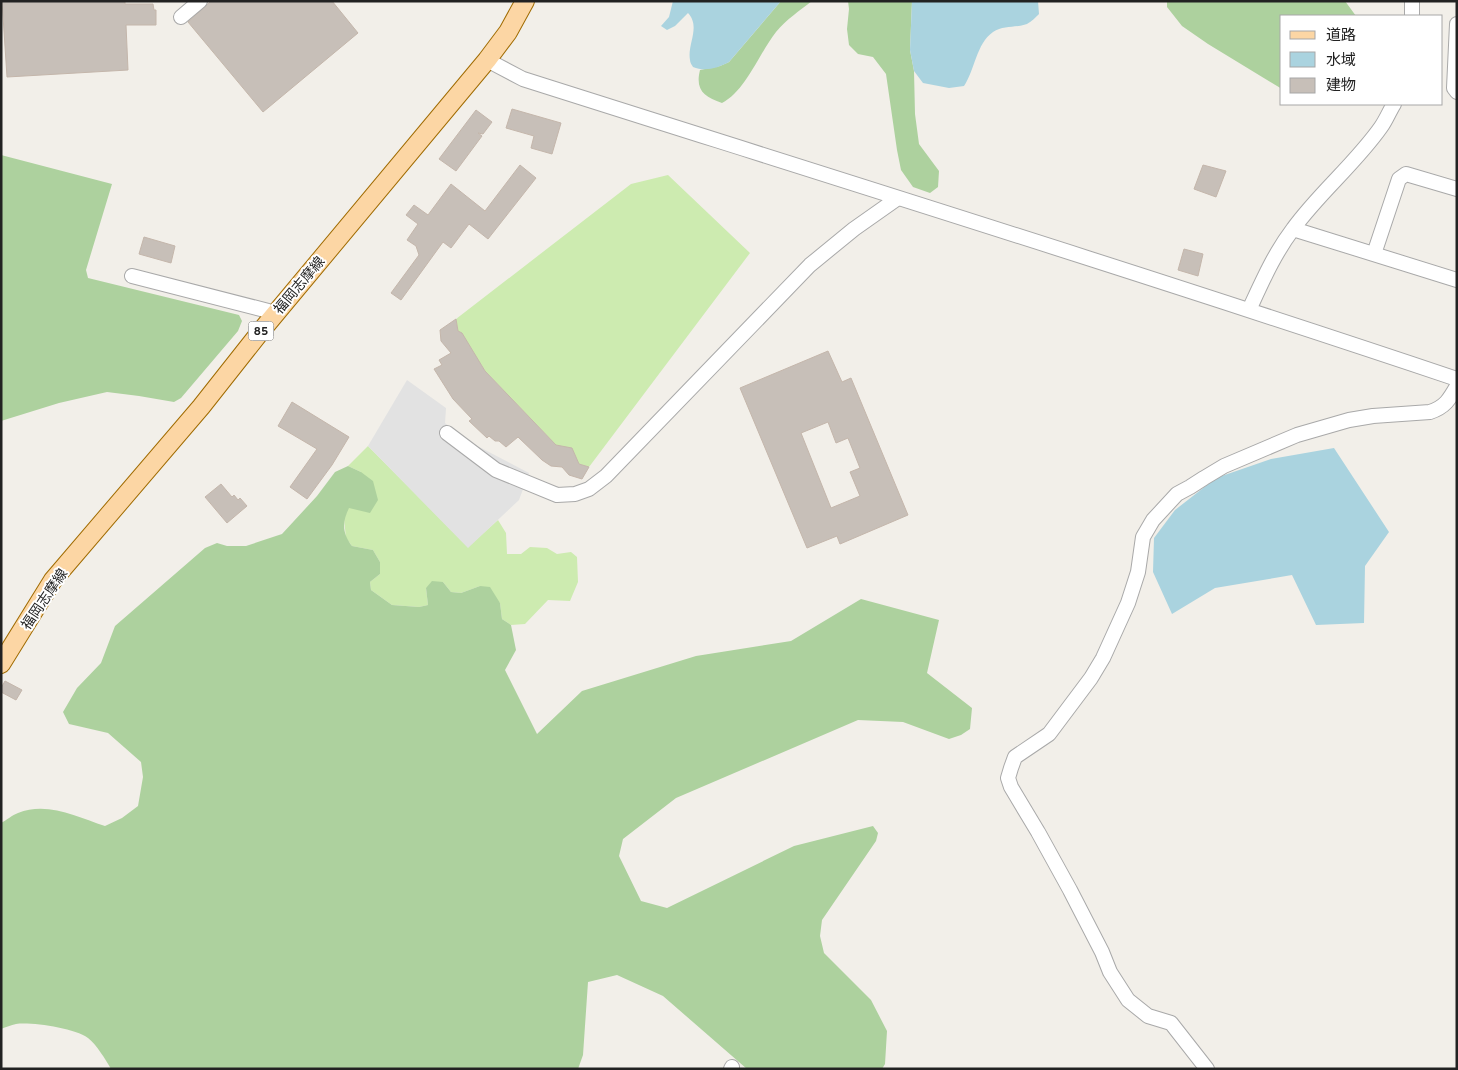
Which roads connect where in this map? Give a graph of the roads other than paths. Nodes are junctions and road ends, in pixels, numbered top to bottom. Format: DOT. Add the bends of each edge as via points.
graph roads {
  1 [pos="200,1"];
  2 [pos="525,1"];
  3 [pos="1412,1"];
  4 [pos="1412,15"];
  5 [pos="181,17"];
  6 [pos="1457,24"];
  7 [pos="487,60"];
  8 [pos="1457,92"];
  9 [pos="1393,105"];
  10 [pos="1457,189"];
  11 [pos="898,198"];
  12 [pos="1293,229"];
  13 [pos="1374,254"];
  14 [pos="132,276"];
  15 [pos="1457,280"];
  16 [pos="1249,310"];
  17 [pos="276,314"];
  18 [pos="1457,379"];
  19 [pos="1457,386"];
  20 [pos="447,433"];
  21 [pos="1,664"];
  22 [pos="1208,1069"];
  1 -- 5 [label="street"];
  2 -- 7 [label="main road, 福岡志摩線 / 85"];
  3 -- 4 [label="street"];
  6 -- 8 [label="street" via="1454,88"];
  7 -- 11 [label="street" via="523,79"];
  7 -- 17 [label="main road, 福岡志摩線 / 85"];
  9 -- 12 [label="street" via="1381,127 1356,158"];
  10 -- 13 [label="street" via="1406,174 1399,179"];
  11 -- 16 [label="street"];
  11 -- 20 [label="street" via="810,265 606,476 589,489 557,495 496,470"];
  12 -- 13 [label="street"];
  12 -- 16 [label="street" via="1274,257"];
  13 -- 15 [label="street"];
  14 -- 17 [label="street"];
  16 -- 18 [label="street"];
  17 -- 21 [label="main road, 福岡志摩線 / 85" via="53,580"];
  19 -- 22 [label="street" via="1443,407 1436,410 1349,420 1297,435 1224,466 1177,494 1153,520 1143,537 1138,572 1128,602 1092,678 1049,734 1015,758 1010,768 1010,787 1038,832 1110,972 1128,1000 1148,1016 1171,1023"];
}
